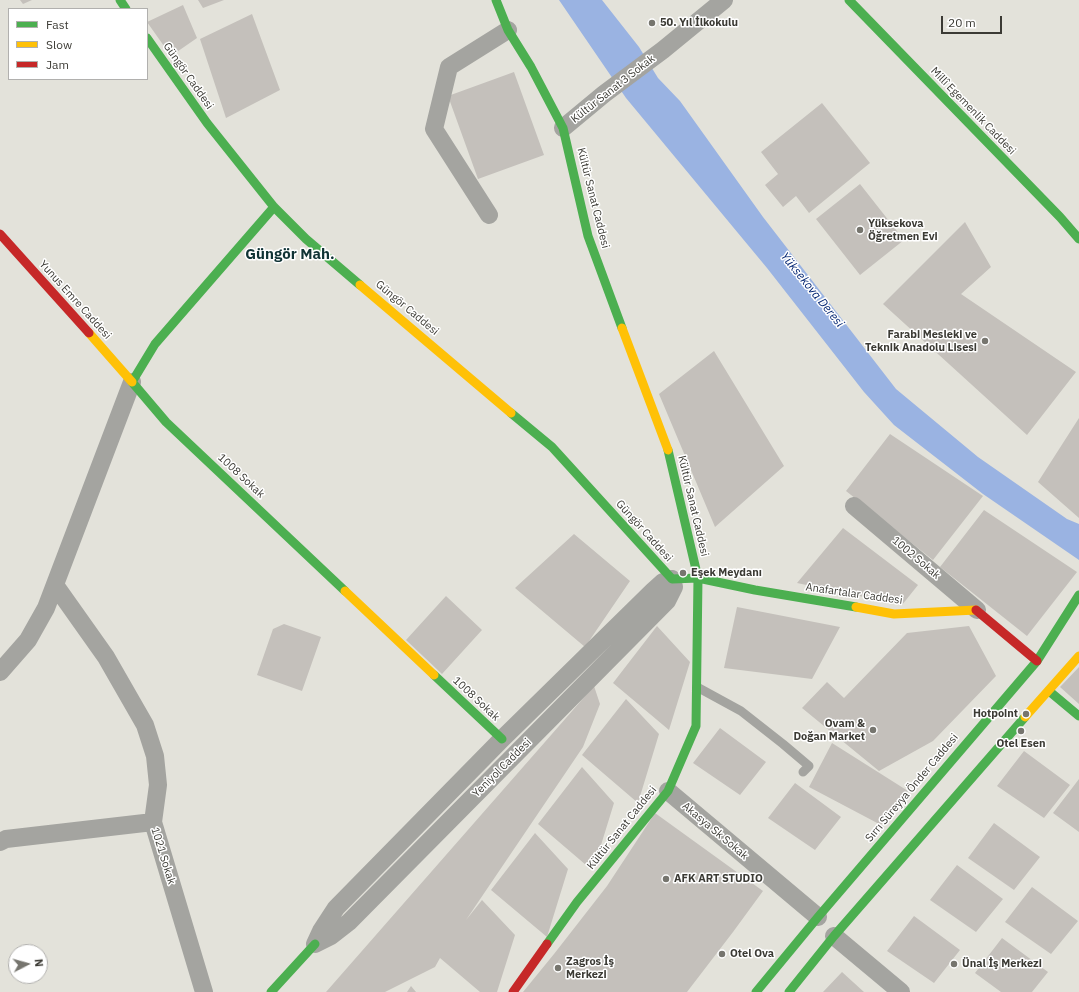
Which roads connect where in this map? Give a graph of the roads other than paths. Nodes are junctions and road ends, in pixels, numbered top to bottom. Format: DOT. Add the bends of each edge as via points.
graph roads {
  1 [pos="496,0"];
  2 [pos="724,0"];
  3 [pos="849,0"];
  4 [pos="508,30"];
  5 [pos="148,39"];
  6 [pos="563,128"];
  7 [pos="274,208"];
  8 [pos="489,215"];
  9 [pos="0,234"];
  10 [pos="1079,239"];
  11 [pos="132,382"];
  12 [pos="854,506"];
  13 [pos="698,578"];
  14 [pos="672,579"];
  15 [pos="55,585"];
  16 [pos="1079,595"];
  17 [pos="977,610"];
  18 [pos="1079,656"];
  19 [pos="1037,661"];
  20 [pos="0,672"];
  21 [pos="697,687"];
  22 [pos="1049,691"];
  23 [pos="1079,716"];
  24 [pos="502,739"];
  25 [pos="803,772"];
  26 [pos="668,791"];
  27 [pos="153,822"];
  28 [pos="2,840"];
  29 [pos="818,918"];
  30 [pos="834,936"];
  31 [pos="315,944"];
  32 [pos="204,992"];
  33 [pos="271,992"];
  34 [pos="513,992"];
  35 [pos="756,992"];
  36 [pos="788,992"];
  37 [pos="901,992"];
  1 -- 4 [label="street, Kültür Sanat Caddesi"];
  2 -- 6 [label="street, Kültür Sanat 3 Sokak"];
  3 -- 10 [label="street, Millî Egemenlik Caddesi"];
  4 -- 6 [label="street, Kültür Sanat Caddesi"];
  4 -- 8 [label="street" via="450,67 434,129"];
  5 -- 7 [label="street, Güngör Caddesi" via="207,123"];
  6 -- 13 [label="street, Kültür Sanat Caddesi" via="588,236 669,453"];
  7 -- 11 [label="street" via="155,344"];
  7 -- 14 [label="street, Güngör Caddesi" via="306,239 552,447"];
  9 -- 11 [label="street, Yunus Emre Caddesi"];
  11 -- 15 [label="street"];
  11 -- 24 [label="street, 1008 Sokak" via="166,422"];
  12 -- 17 [label="street, 1002 Sokak"];
  13 -- 14 [label="street, Yeniyol Caddesi"];
  13 -- 17 [label="street, Anafartalar Caddesi" via="894,614"];
  13 -- 21 [label="street, Kültür Sanat Caddesi"];
  14 -- 24 [label="street, Yeniyol Caddesi" via="663,582 653,591"];
  14 -- 31 [label="street, Yeniyol Caddesi" via="674,587 667,601 349,922 332,936"];
  15 -- 20 [label="street" via="46,608 28,640"];
  15 -- 27 [label="street" via="106,657 145,725 155,756 158,785"];
  16 -- 19 [label="street, Sırrı Süreyya Önder Caddesi"];
  17 -- 19 [label="street"];
  18 -- 22 [label="street"];
  19 -- 29 [label="street, Sırrı Süreyya Önder Caddesi"];
  21 -- 25 [label="lane" via="741,710 809,766"];
  21 -- 26 [label="street, Kültür Sanat Caddesi" via="696,726"];
  22 -- 23 [label="street"];
  22 -- 30 [label="street"];
  24 -- 31 [label="street, Yeniyol Caddesi" via="336,908"];
  26 -- 29 [label="street, Akasya Sk Sokak"];
  26 -- 34 [label="street, Kültür Sanat Caddesi" via="577,902"];
  27 -- 28 [label="street, 1021 Sokak"];
  27 -- 32 [label="street, 1021 Sokak"];
  29 -- 35 [label="street, Sırrı Süreyya Önder Caddesi"];
  30 -- 36 [label="street"];
  30 -- 37 [label="street"];
  31 -- 33 [label="street, Yeniyol Caddesi"];
}
